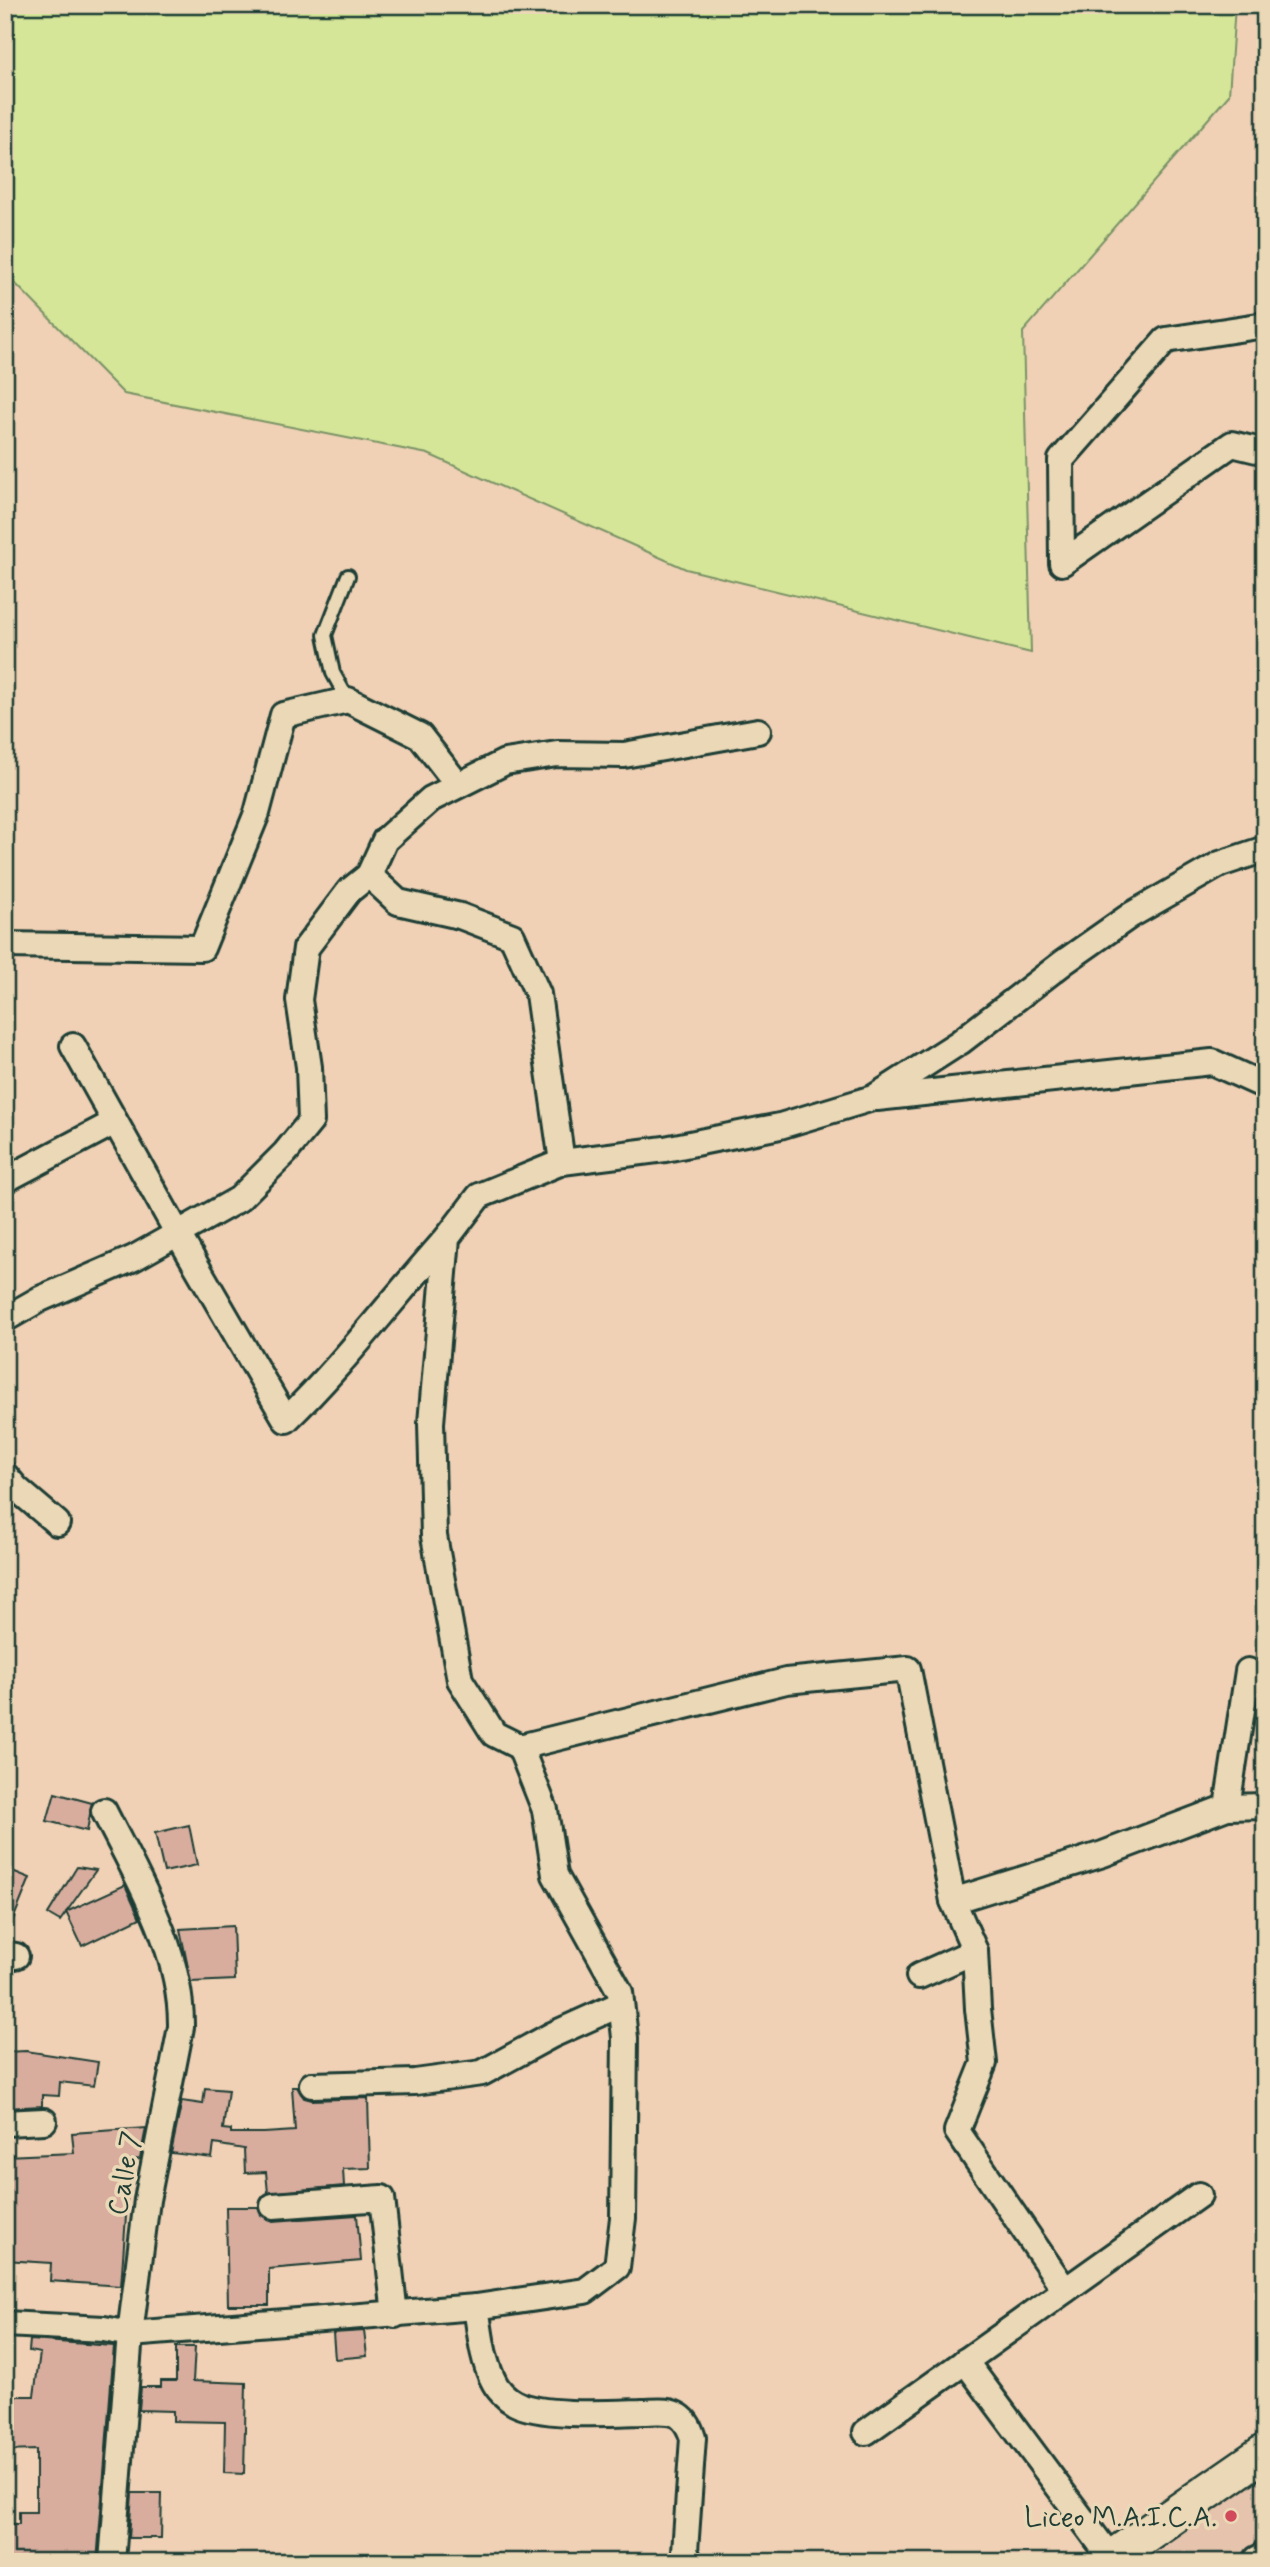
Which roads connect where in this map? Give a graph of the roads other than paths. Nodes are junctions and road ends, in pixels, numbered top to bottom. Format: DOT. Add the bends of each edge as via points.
graph roads {
  1 [pos="1265,325"];
  2 [pos="1265,452"];
  3 [pos="348,576"];
  4 [pos="348,700"];
  5 [pos="758,731"];
  6 [pos="458,785"];
  7 [pos="1265,849"];
  8 [pos="369,875"];
  9 [pos="5,945"];
  10 [pos="72,1046"];
  11 [pos="1265,1086"];
  12 [pos="873,1098"];
  13 [pos="115,1122"];
  14 [pos="562,1162"];
  15 [pos="5,1180"];
  16 [pos="178,1234"];
  17 [pos="447,1238"];
  18 [pos="5,1319"];
  19 [pos="5,1475"];
  20 [pos="57,1523"];
  21 [pos="1248,1671"];
  22 [pos="520,1747"];
  23 [pos="1265,1806"];
  24 [pos="1227,1807"];
  25 [pos="104,1811"];
  26 [pos="953,1901"];
  27 [pos="975,1951"];
  28 [pos="919,1976"];
  29 [pos="621,2004"];
  30 [pos="312,2085"];
  31 [pos="44,2121"];
  32 [pos="5,2123"];
  33 [pos="1199,2195"];
  34 [pos="273,2206"];
  35 [pos="1065,2290"];
  36 [pos="476,2307"];
  37 [pos="395,2315"];
  38 [pos="5,2324"];
  39 [pos="130,2334"];
  40 [pos="965,2361"];
  41 [pos="866,2432"];
  42 [pos="1265,2452"];
  43 [pos="1108,2560"];
  44 [pos="112,2562"];
  45 [pos="690,2562"];
  1 -- 2 [label="street" via="1166,340 1061,460 1062,563 1232,444"];
  3 -- 4 [label="lane" via="325,635 333,673"];
  4 -- 6 [label="street" via="420,736"];
  4 -- 9 [label="street" via="283,715 257,813 202,948"];
  5 -- 6 [label="street" via="624,755 557,754 505,762"];
  6 -- 8 [label="street" via="431,799 385,840"];
  7 -- 12 [label="street" via="1220,864 1131,915 960,1042"];
  8 -- 14 [label="street" via="398,902 460,916 512,936 538,994"];
  8 -- 16 [label="street" via="349,891 306,948 299,1000 310,1067 312,1121 239,1199"];
  10 -- 13 [label="street"];
  11 -- 12 [label="street" via="1212,1062"];
  12 -- 14 [label="street" via="768,1129"];
  13 -- 15 [label="street"];
  13 -- 16 [label="street"];
  14 -- 17 [label="street" via="479,1196"];
  16 -- 17 [label="street" via="286,1420 323,1385"];
  16 -- 18 [label="street"];
  17 -- 22 [label="street" via="431,1423 434,1536 460,1680 494,1734"];
  19 -- 20 [label="street"];
  21 -- 24 [label="street"];
  22 -- 26 [label="street" via="786,1681 908,1669"];
  22 -- 29 [label="street" via="545,1810 555,1875 620,1992"];
  23 -- 24 [label="street"];
  24 -- 26 [label="street" via="1103,1854"];
  25 -- 39 [label="street, Calle 7" via="152,1906 181,2004 181,2026 147,2200"];
  26 -- 27 [label="street"];
  27 -- 28 [label="street"];
  27 -- 35 [label="street" via="984,2063 957,2131"];
  29 -- 30 [label="street" via="482,2073 415,2082"];
  29 -- 36 [label="street" via="625,2038 623,2218 617,2267 585,2291"];
  31 -- 32 [label="street"];
  33 -- 35 [label="street"];
  34 -- 37 [label="street" via="382,2198"];
  35 -- 40 [label="street"];
  36 -- 37 [label="street"];
  36 -- 45 [label="street" via="492,2380 515,2403 568,2412 661,2412 681,2417 689,2426 685,2551"];
  37 -- 39 [label="street"];
  38 -- 39 [label="street"];
  39 -- 44 [label="street, Calle 7"];
  40 -- 41 [label="street"];
  40 -- 43 [label="street"];
  42 -- 43 [label="main road"];
}
